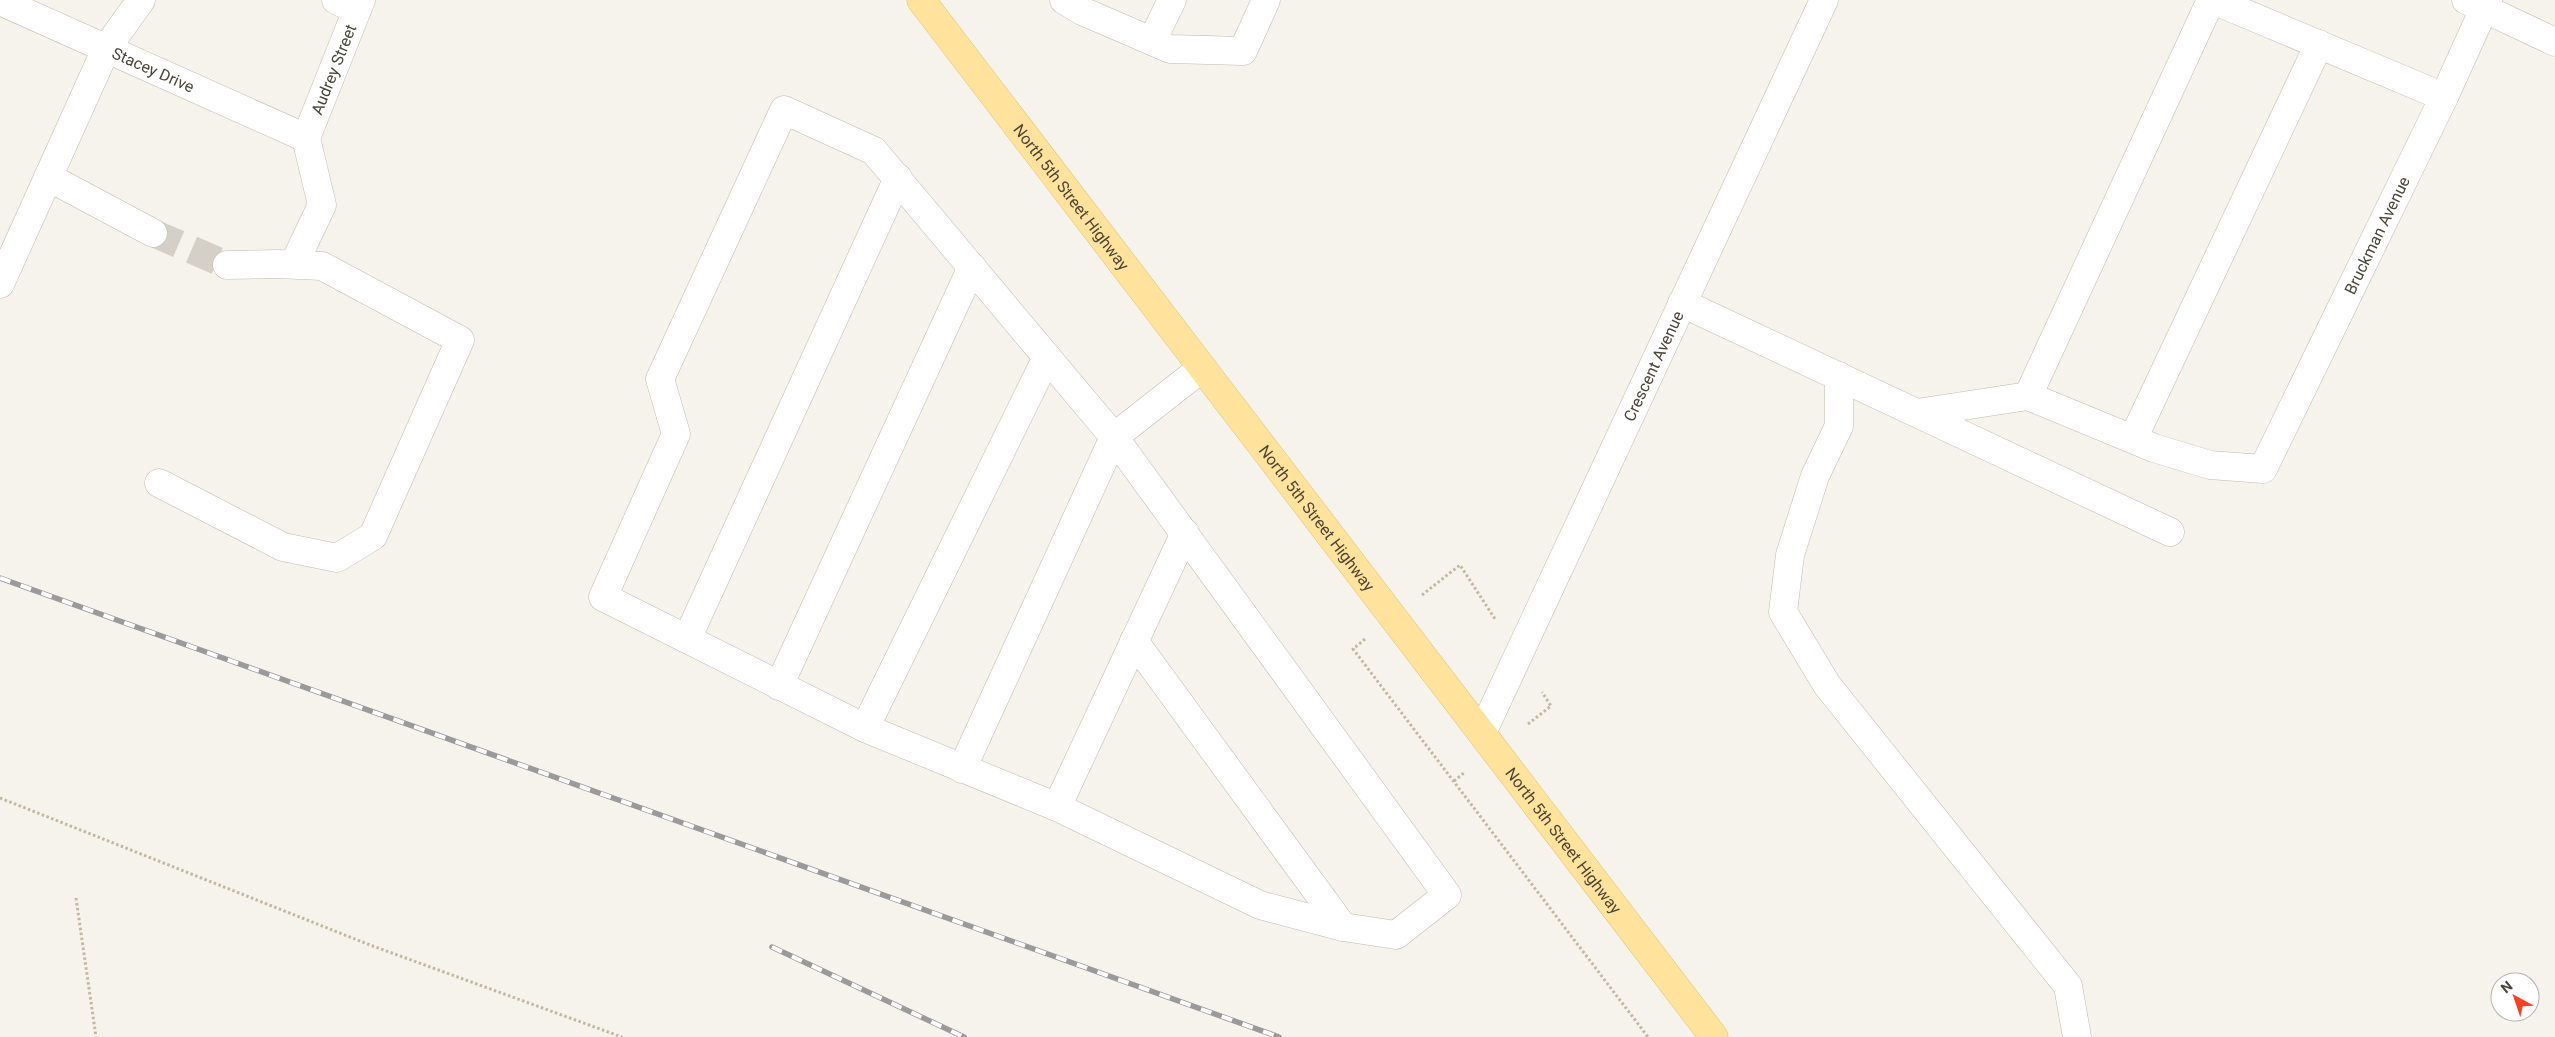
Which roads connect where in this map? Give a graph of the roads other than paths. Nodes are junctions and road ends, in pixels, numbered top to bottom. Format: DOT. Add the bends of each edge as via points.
graph roads {
  1 [pos="142,0"];
  2 [pos="922,0"];
  3 [pos="1064,0"];
  4 [pos="1172,0"];
  5 [pos="1266,0"];
  6 [pos="1824,0"];
  7 [pos="2212,0"];
  8 [pos="0,1"];
  9 [pos="351,3"];
  10 [pos="2479,3"];
  11 [pos="1152,41"];
  12 [pos="2555,42"];
  13 [pos="2319,44"];
  14 [pos="106,48"];
  15 [pos="2444,97"];
  16 [pos="306,138"];
  17 [pos="48,177"];
  18 [pos="898,178"];
  19 [pos="153,233"];
  20 [pos="294,264"];
  21 [pos="227,265"];
  22 [pos="972,267"];
  23 [pos="0,284"];
  24 [pos="1682,303"];
  25 [pos="1047,357"];
  26 [pos="1202,368"];
  27 [pos="1839,376"];
  28 [pos="2028,396"];
  29 [pos="1917,412"];
  30 [pos="1114,438"];
  31 [pos="2133,439"];
  32 [pos="159,483"];
  33 [pos="2170,532"];
  34 [pos="1185,533"];
  35 [pos="687,639"];
  36 [pos="1134,641"];
  37 [pos="779,686"];
  38 [pos="865,728"];
  39 [pos="1482,732"];
  40 [pos="962,769"];
  41 [pos="1057,807"];
  42 [pos="1343,927"];
  43 [pos="1714,1037"];
  44 [pos="2077,1037"];
  1 -- 14 [label="street"];
  2 -- 26 [label="main road, North 5th Street Highway"];
  3 -- 11 [label="street"];
  4 -- 11 [label="street"];
  5 -- 11 [label="street" via="1243,51 1170,49"];
  6 -- 24 [label="street, Crescent Avenue"];
  7 -- 13 [label="street"];
  7 -- 28 [label="street"];
  8 -- 14 [label="street, Stacey Drive"];
  9 -- 16 [label="street, Audrey Street"];
  10 -- 12 [label="street"];
  10 -- 15 [label="street, Bruckman Avenue"];
  13 -- 15 [label="street"];
  13 -- 31 [label="street"];
  14 -- 16 [label="street, Stacey Drive"];
  14 -- 17 [label="street"];
  15 -- 31 [label="street, Bruckman Avenue" via="2263,469 2210,465"];
  16 -- 20 [label="street" via="322,205"];
  17 -- 19 [label="street"];
  17 -- 23 [label="street"];
  18 -- 22 [label="street"];
  18 -- 35 [label="street"];
  18 -- 35 [label="street" via="874,151 784,110 660,379 676,434 603,597"];
  20 -- 21 [label="street"];
  20 -- 32 [label="street" via="322,266 460,340 373,536 337,558 283,547"];
  22 -- 25 [label="street"];
  22 -- 37 [label="street"];
  24 -- 27 [label="street"];
  24 -- 39 [label="street, Crescent Avenue"];
  25 -- 30 [label="street"];
  25 -- 38 [label="street"];
  26 -- 30 [label="street"];
  26 -- 39 [label="main road, North 5th Street Highway"];
  27 -- 29 [label="street"];
  27 -- 44 [label="street" via="1839,426 1814,476 1790,555 1783,612 1826,685 2068,986"];
  28 -- 29 [label="street"];
  28 -- 31 [label="street"];
  29 -- 33 [label="street"];
  30 -- 34 [label="street"];
  30 -- 40 [label="street"];
  34 -- 36 [label="street"];
  34 -- 42 [label="street" via="1447,895 1396,935"];
  35 -- 37 [label="street"];
  36 -- 41 [label="street"];
  36 -- 42 [label="street"];
  37 -- 38 [label="street"];
  38 -- 40 [label="street"];
  39 -- 43 [label="main road, North 5th Street Highway"];
  40 -- 41 [label="street"];
  41 -- 42 [label="street" via="1260,905"];
}
